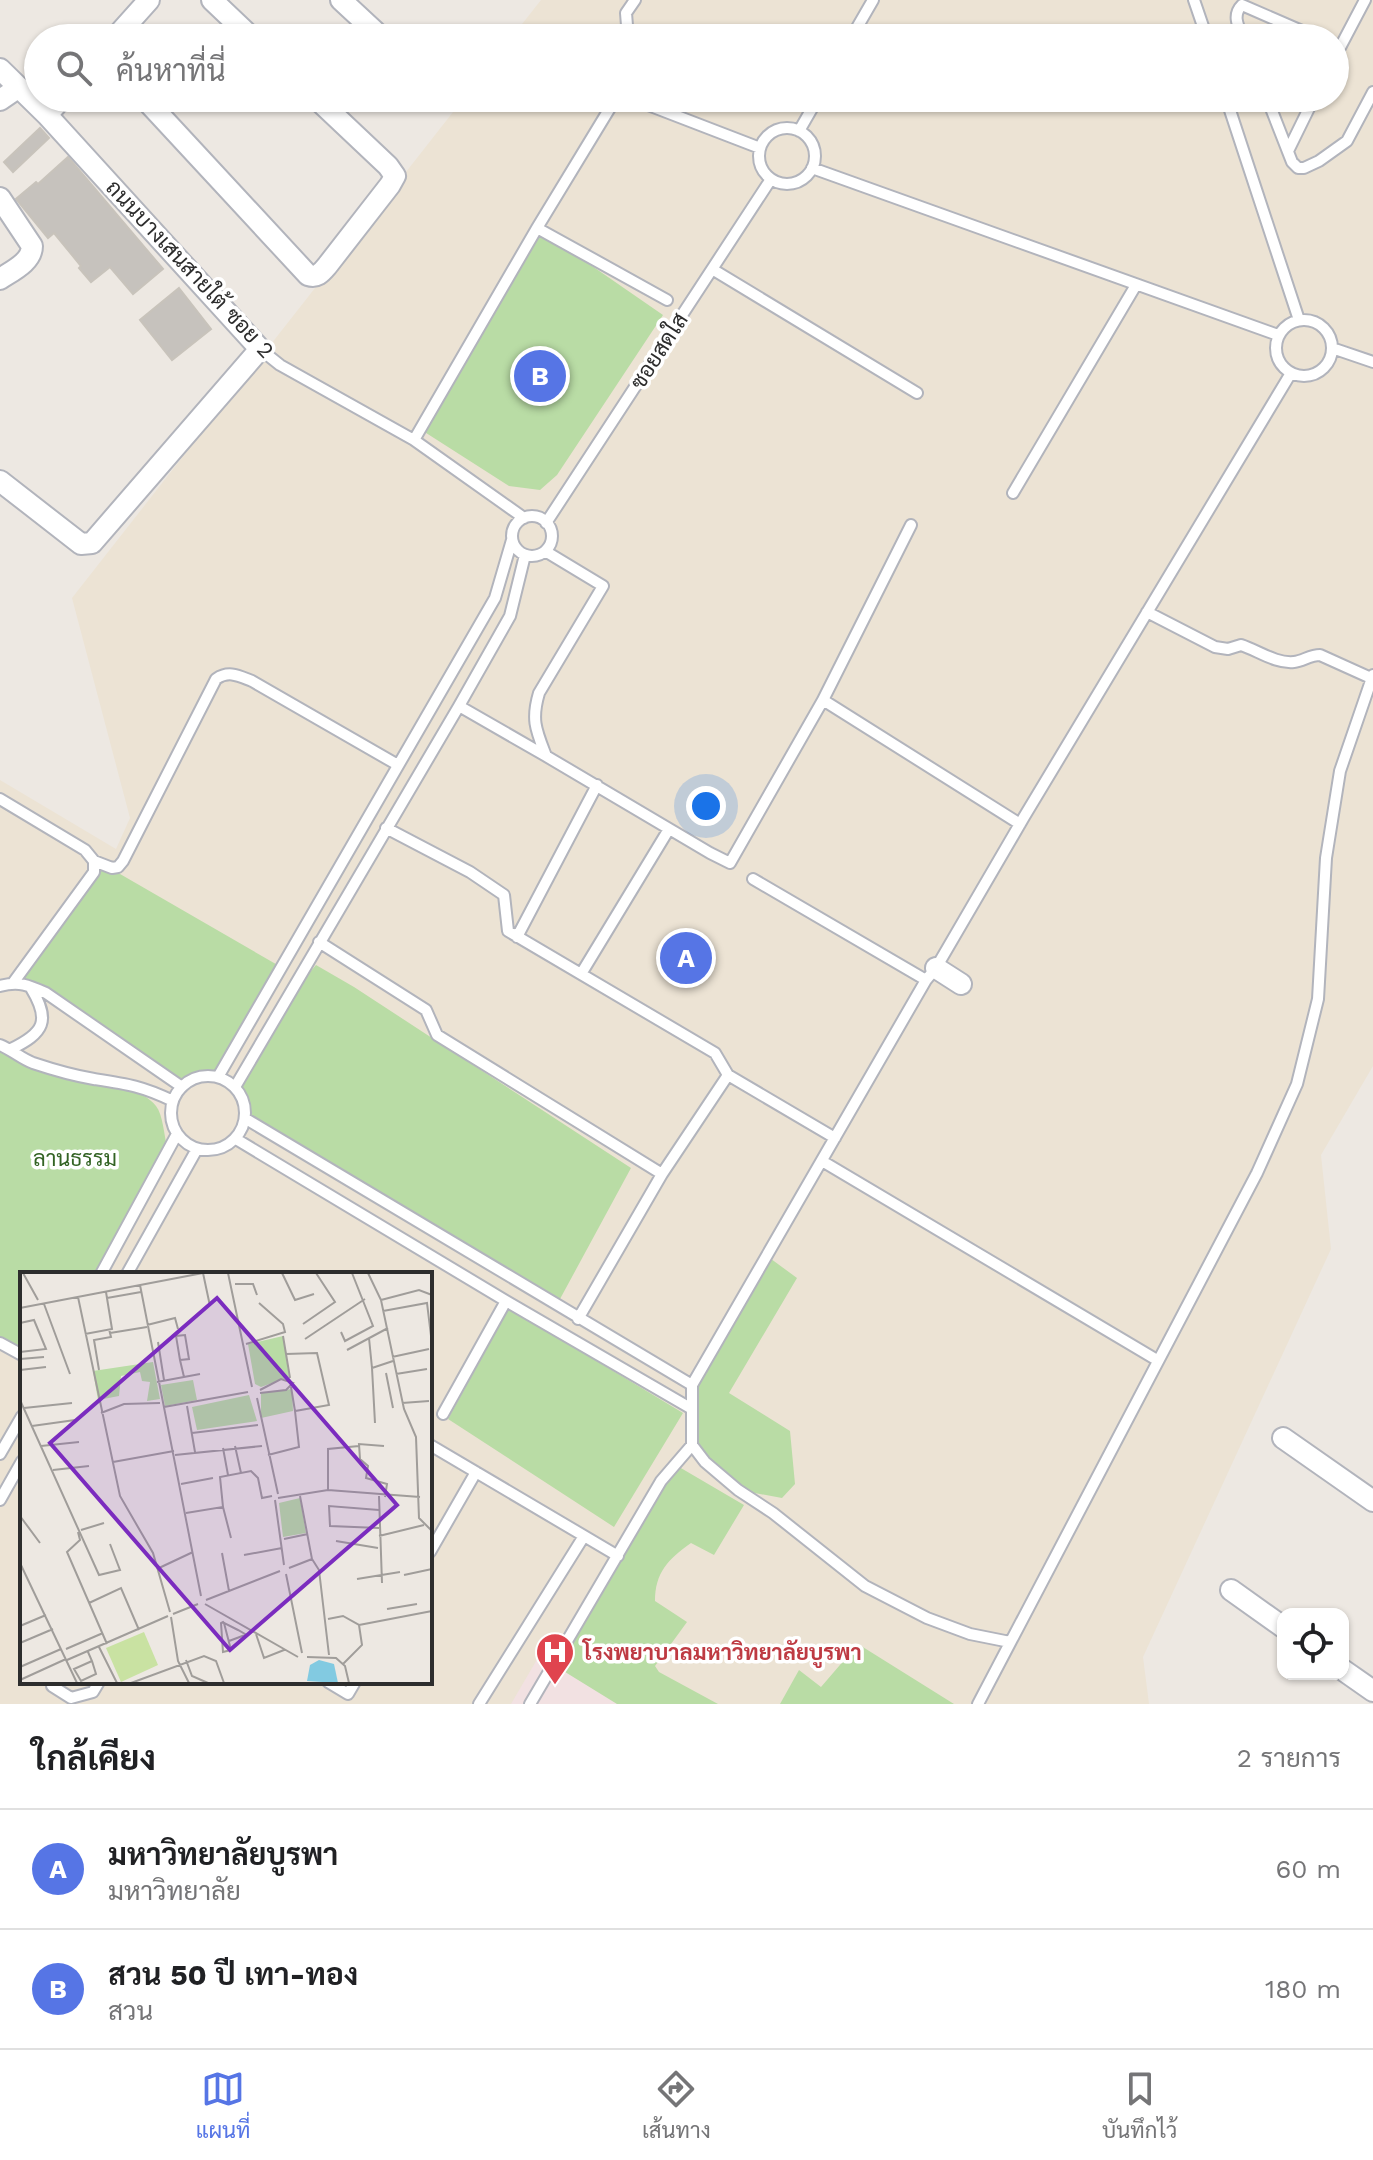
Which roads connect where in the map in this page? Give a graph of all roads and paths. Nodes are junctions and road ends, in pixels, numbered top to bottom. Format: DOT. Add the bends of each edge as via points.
graph roads {
  1 [pos="149,0"];
  2 [pos="212,0"];
  3 [pos="341,0"];
  4 [pos="635,0"];
  5 [pos="873,0"];
  6 [pos="1194,0"];
  7 [pos="1369,1"];
  8 [pos="128,24"];
  9 [pos="237,24"];
  10 [pos="367,24"];
  11 [pos="627,24"];
  12 [pos="859,24"];
  13 [pos="1202,24"];
  14 [pos="1238,24"];
  15 [pos="1286,24"];
  16 [pos="1349,32"];
  17 [pos="0,69"];
  18 [pos="19,87"];
  19 [pos="24,92"];
  20 [pos="1373,92"];
  21 [pos="0,100"];
  22 [pos="44,112"];
  23 [pos="50,112"];
  24 [pos="157,112"];
  25 [pos="331,112"];
  26 [pos="607,112"];
  27 [pos="666,112"];
  28 [pos="810,112"];
  29 [pos="1231,112"];
  30 [pos="1273,112"];
  31 [pos="1307,112"];
  32 [pos="47,115"];
  33 [pos="799,131"];
  34 [pos="760,148"];
  35 [pos="1288,151"];
  36 [pos="812,168"];
  37 [pos="771,179"];
  38 [pos="0,198"];
  39 [pos="537,228"];
  40 [pos="712,269"];
  41 [pos="0,279"];
  42 [pos="1136,285"];
  43 [pos="667,300"];
  44 [pos="1299,320"];
  45 [pos="1278,335"];
  46 [pos="1332,348"];
  47 [pos="260,349"];
  48 [pos="1373,362"];
  49 [pos="1291,373"];
  50 [pos="917,393"];
  51 [pos="414,440"];
  52 [pos="0,481"];
  53 [pos="1013,493"];
  54 [pos="524,518"];
  55 [pos="546,523"];
  56 [pos="911,525"];
  57 [pos="512,540"];
  58 [pos="545,551"];
  59 [pos="525,555"];
  60 [pos="1147,612"];
  61 [pos="1372,676"];
  62 [pos="823,700"];
  63 [pos="459,706"];
  64 [pos="546,756"];
  65 [pos="398,765"];
  66 [pos="597,785"];
  67 [pos="0,799"];
  68 [pos="1020,824"];
  69 [pos="386,828"];
  70 [pos="669,829"];
  71 [pos="94,861"];
  72 [pos="753,879"];
  73 [pos="517,937"];
  74 [pos="319,942"];
  75 [pos="581,974"];
  76 [pos="931,974"];
  77 [pos="13,983"];
  78 [pos="961,984"];
  79 [pos="0,986"];
  80 [pos="30,986"];
  81 [pos="0,1045"];
  82 [pos="11,1049"];
  83 [pos="728,1075"];
  84 [pos="218,1077"];
  85 [pos="182,1087"];
  86 [pos="235,1087"];
  87 [pos="173,1101"];
  88 [pos="246,1119"];
  89 [pos="177,1134"];
  90 [pos="835,1138"];
  91 [pos="236,1139"];
  92 [pos="197,1149"];
  93 [pos="822,1161"];
  94 [pos="662,1174"];
  95 [pos="102,1272"];
  96 [pos="128,1272"];
  97 [pos="506,1301"];
  98 [pos="578,1319"];
  99 [pos="0,1343"];
  100 [pos="20,1354"];
  101 [pos="1157,1360"];
  102 [pos="692,1385"];
  103 [pos="692,1409"];
  104 [pos="443,1414"];
  105 [pos="20,1419"];
  106 [pos="1283,1438"];
  107 [pos="692,1445"];
  108 [pos="432,1446"];
  109 [pos="0,1454"];
  110 [pos="20,1465"];
  111 [pos="476,1472"];
  112 [pos="0,1500"];
  113 [pos="1373,1501"];
  114 [pos="584,1536"];
  115 [pos="432,1549"];
  116 [pos="618,1556"];
  117 [pos="1231,1590"];
  118 [pos="1277,1623"];
  119 [pos="1010,1642"];
  120 [pos="1349,1674"];
  121 [pos="52,1684"];
  122 [pos="98,1684"];
  123 [pos="331,1684"];
  124 [pos="354,1684"];
  125 [pos="1373,1691"];
  126 [pos="63,1693"];
  127 [pos="57,1704"];
  128 [pos="479,1704"];
  129 [pos="530,1704"];
  130 [pos="978,1704"];
  1 -- 8 [label="street"];
  2 -- 9 [label="street"];
  3 -- 10 [label="street"];
  4 -- 11 [label="lane" via="626,13"];
  5 -- 12 [label="lane"];
  6 -- 13 [label="lane"];
  7 -- 16 [label="lane"];
  14 -- 15 [label="lane" via="1242,5"];
  17 -- 18 [label="street, ถนนบางเสนสายใต้ ซอย 2"];
  18 -- 19 [label="street, ถนนบางเสนสายใต้ ซอย 2"];
  18 -- 21 [label="street"];
  20 -- 35 [label="lane" via="1347,141 1319,161 1298,168"];
  22 -- 32 [label="street, ถนนบางเสนสายใต้ ซอย 2"];
  23 -- 32 [label="street"];
  24 -- 25 [label="street" via="313,276 327,266 395,176"];
  26 -- 39 [label="lane"];
  27 -- 34 [label="lane"];
  28 -- 33 [label="lane"];
  29 -- 44 [label="lane"];
  30 -- 35 [label="lane"];
  31 -- 35 [label="lane"];
  32 -- 47 [label="street, ถนนบางเสนสายใต้ ซอย 2"];
  33 -- 34 [label="lane" via="772,132"];
  33 -- 36 [label="lane" via="814,149"];
  34 -- 37 [label="lane" via="759,161"];
  36 -- 37 [label="lane" via="789,184"];
  36 -- 42 [label="lane"];
  37 -- 40 [label="lane, ซอยสดใส"];
  38 -- 41 [label="street" via="33,252"];
  39 -- 43 [label="lane"];
  39 -- 51 [label="lane"];
  40 -- 50 [label="lane"];
  40 -- 55 [label="lane, ซอยสดใส"];
  42 -- 45 [label="lane"];
  42 -- 53 [label="lane"];
  44 -- 45 [label="lane"];
  44 -- 46 [label="lane" via="1323,327"];
  45 -- 49 [label="lane" via="1275,353"];
  46 -- 48 [label="lane"];
  46 -- 49 [label="lane" via="1320,371 1310,376"];
  47 -- 51 [label="lane, ถนนบางเสนสายใต้ ซอย 2"];
  47 -- 52 [label="street" via="92,543 81,544"];
  49 -- 60 [label="lane"];
  51 -- 54 [label="lane, ถนนบางเสนสายใต้ ซอย 2"];
  54 -- 55 [label="lane"];
  54 -- 57 [label="lane" via="514,527"];
  55 -- 58 [label="lane" via="551,534"];
  56 -- 62 [label="lane"];
  57 -- 59 [label="lane"];
  57 -- 65 [label="lane" via="495,598"];
  58 -- 59 [label="lane"];
  58 -- 64 [label="lane" via="603,586 539,693 535,728"];
  59 -- 63 [label="lane" via="510,616"];
  60 -- 61 [label="lane" via="1215,647 1241,645 1292,662 1320,655"];
  60 -- 68 [label="lane"];
  61 -- 101 [label="lane" via="1340,771 1326,858 1318,999 1297,1084 1257,1173"];
  62 -- 68 [label="lane"];
  62 -- 70 [label="lane" via="730,863"];
  63 -- 64 [label="lane"];
  63 -- 69 [label="lane"];
  64 -- 66 [label="lane"];
  65 -- 71 [label="lane" via="252,681 223,674 123,861 112,868"];
  65 -- 84 [label="lane"];
  66 -- 70 [label="lane"];
  66 -- 73 [label="lane"];
  67 -- 71 [label="lane" via="85,850"];
  68 -- 76 [label="lane"];
  69 -- 73 [label="lane" via="504,895 508,931"];
  69 -- 74 [label="lane"];
  70 -- 75 [label="lane"];
  71 -- 77 [label="lane" via="94,872"];
  72 -- 76 [label="lane"];
  73 -- 75 [label="lane"];
  74 -- 86 [label="lane"];
  74 -- 94 [label="lane" via="426,1010 437,1035"];
  75 -- 83 [label="lane" via="715,1053"];
  76 -- 78 [label="street"];
  76 -- 90 [label="lane"];
  77 -- 79 [label="lane"];
  77 -- 80 [label="lane"];
  80 -- 82 [label="lane" via="43,1014 41,1028 31,1040"];
  80 -- 85 [label="lane"];
  81 -- 82 [label="lane"];
  82 -- 87 [label="lane" via="30,1062 91,1079 125,1082"];
  83 -- 90 [label="lane"];
  83 -- 94 [label="lane"];
  84 -- 85 [label="lane" via="200,1077"];
  84 -- 86 [label="lane"];
  85 -- 87 [label="lane"];
  86 -- 88 [label="lane"];
  87 -- 89 [label="lane"];
  88 -- 91 [label="lane"];
  88 -- 98 [label="lane"];
  89 -- 92 [label="lane"];
  89 -- 95 [label="lane"];
  90 -- 93 [label="lane"];
  91 -- 92 [label="lane" via="218,1150"];
  91 -- 97 [label="lane"];
  92 -- 96 [label="lane"];
  93 -- 101 [label="lane"];
  93 -- 102 [label="lane"];
  94 -- 98 [label="lane"];
  97 -- 103 [label="lane"];
  97 -- 104 [label="lane"];
  98 -- 102 [label="lane"];
  99 -- 100 [label="lane"];
  101 -- 119 [label="lane"];
  102 -- 103 [label="lane"];
  103 -- 107 [label="lane"];
  105 -- 109 [label="lane"];
  106 -- 113 [label="street"];
  107 -- 116 [label="lane" via="661,1481"];
  107 -- 119 [label="lane" via="738,1490 865,1586 927,1618"];
  108 -- 111 [label="lane"];
  110 -- 112 [label="lane"];
  111 -- 114 [label="lane"];
  111 -- 115 [label="lane"];
  114 -- 116 [label="lane"];
  114 -- 128 [label="lane"];
  116 -- 129 [label="lane"];
  117 -- 118 [label="street"];
  119 -- 130 [label="lane"];
  120 -- 125 [label="street"];
  121 -- 126 [label="lane"];
  122 -- 126 [label="lane" via="93,1692 71,1698"];
  123 -- 124 [label="lane" via="348,1694"];
  126 -- 127 [label="lane"];
}
